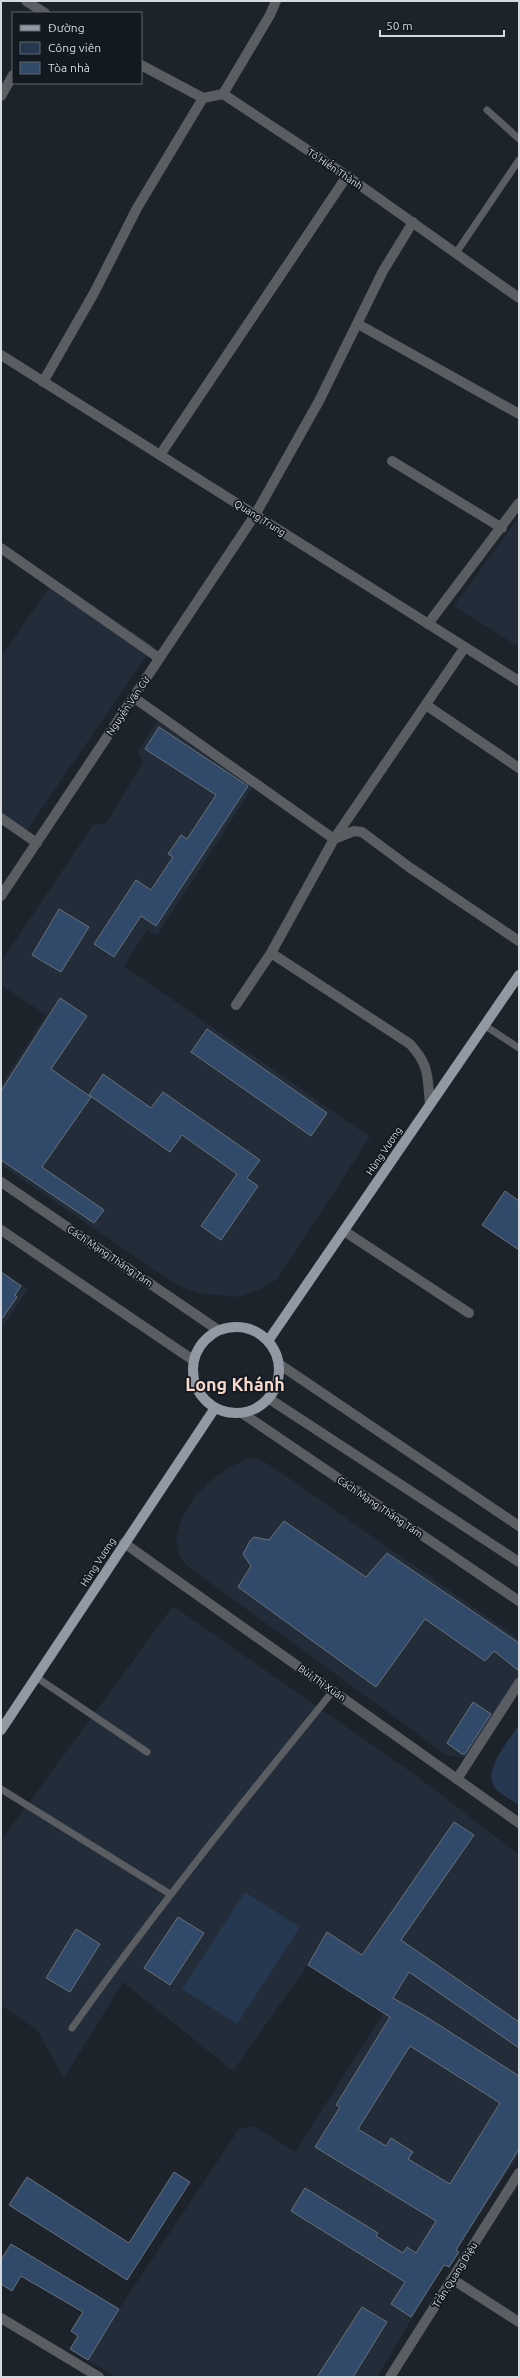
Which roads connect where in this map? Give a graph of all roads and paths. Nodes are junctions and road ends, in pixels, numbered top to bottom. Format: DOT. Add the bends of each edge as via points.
graph roads {
  1 [pos="26,1"];
  2 [pos="276,1"];
  3 [pos="43,12"];
  4 [pos="142,66"];
  5 [pos="12,77"];
  6 [pos="223,94"];
  7 [pos="1,96"];
  8 [pos="203,98"];
  9 [pos="487,110"];
  10 [pos="519,139"];
  11 [pos="519,160"];
  12 [pos="347,176"];
  13 [pos="413,222"];
  14 [pos="456,253"];
  15 [pos="519,298"];
  16 [pos="358,324"];
  17 [pos="1,355"];
  18 [pos="43,382"];
  19 [pos="519,414"];
  20 [pos="160,456"];
  21 [pos="392,461"];
  22 [pos="519,503"];
  23 [pos="255,515"];
  24 [pos="502,528"];
  25 [pos="1,548"];
  26 [pos="428,624"];
  27 [pos="465,647"];
  28 [pos="159,658"];
  29 [pos="519,682"];
  30 [pos="134,697"];
  31 [pos="426,705"];
  32 [pos="519,768"];
  33 [pos="1,818"];
  34 [pos="334,839"];
  35 [pos="37,843"];
  36 [pos="1,896"];
  37 [pos="519,941"];
  38 [pos="271,953"];
  39 [pos="519,975"];
  40 [pos="236,1005"];
  41 [pos="484,1025"];
  42 [pos="519,1048"];
  43 [pos="430,1104"];
  44 [pos="1,1182"];
  45 [pos="1,1230"];
  46 [pos="344,1231"];
  47 [pos="469,1313"];
  48 [pos="218,1330"];
  49 [pos="268,1341"];
  50 [pos="193,1360"];
  51 [pos="279,1364"];
  52 [pos="268,1398"];
  53 [pos="215,1408"];
  54 [pos="242,1413"];
  55 [pos="519,1526"];
  56 [pos="124,1543"];
  57 [pos="519,1562"];
  58 [pos="519,1600"];
  59 [pos="36,1677"];
  60 [pos="519,1683"];
  61 [pos="333,1691"];
  62 [pos="1,1730"];
  63 [pos="147,1752"];
  64 [pos="457,1780"];
  65 [pos="1,1789"];
  66 [pos="519,1823"];
  67 [pos="170,1894"];
  68 [pos="72,2028"];
  69 [pos="518,2178"];
  70 [pos="452,2279"];
  71 [pos="1,2318"];
  72 [pos="519,2322"];
  73 [pos="99,2377"];
  74 [pos="390,2377"];
  1 -- 3 [label="street"];
  2 -- 6 [label="street"];
  4 -- 8 [label="street"];
  5 -- 7 [label="street"];
  6 -- 8 [label="street"];
  6 -- 12 [label="street, Tô Hiến Thành"];
  8 -- 18 [label="street" via="137,208 94,293"];
  9 -- 10 [label="lane"];
  11 -- 14 [label="lane"];
  12 -- 13 [label="street, Tô Hiến Thành"];
  12 -- 20 [label="street"];
  13 -- 14 [label="street, Tô Hiến Thành"];
  13 -- 16 [label="street, Nguyễn Văn Cừ" via="383,271"];
  14 -- 15 [label="street, Tô Hiến Thành"];
  16 -- 19 [label="street"];
  16 -- 23 [label="street, Nguyễn Văn Cừ" via="319,401"];
  17 -- 18 [label="street, Quang Trung"];
  18 -- 20 [label="street, Quang Trung"];
  20 -- 23 [label="street, Quang Trung"];
  21 -- 24 [label="street"];
  22 -- 24 [label="street"];
  23 -- 26 [label="street, Quang Trung"];
  23 -- 28 [label="street, Nguyễn Văn Cừ"];
  24 -- 26 [label="street"];
  25 -- 28 [label="street"];
  26 -- 27 [label="street, Quang Trung"];
  27 -- 29 [label="street, Quang Trung"];
  27 -- 31 [label="street"];
  28 -- 30 [label="street, Nguyễn Văn Cừ"];
  30 -- 34 [label="street"];
  30 -- 35 [label="street, Nguyễn Văn Cừ"];
  31 -- 32 [label="street"];
  31 -- 34 [label="street"];
  33 -- 35 [label="street"];
  34 -- 37 [label="street" via="354,831 362,832"];
  34 -- 38 [label="street"];
  35 -- 36 [label="street, Nguyễn Văn Cừ"];
  38 -- 40 [label="street"];
  38 -- 43 [label="street" via="410,1044 423,1058"];
  39 -- 41 [label="main road, Hùng Vương"];
  41 -- 42 [label="lane"];
  41 -- 43 [label="main road, Hùng Vương"];
  43 -- 46 [label="main road, Hùng Vương"];
  44 -- 48 [label="street, Cách Mạng Tháng Tám"];
  45 -- 50 [label="street"];
  46 -- 47 [label="street"];
  46 -- 49 [label="main road, Hùng Vương"];
  48 -- 49 [label="main road" via="236,1326 254,1330"];
  48 -- 50 [label="main road" via="202,1342"];
  49 -- 51 [label="main road" via="276,1352"];
  50 -- 53 [label="main road" via="193,1378 201,1396"];
  51 -- 52 [label="main road" via="278,1381"];
  51 -- 55 [label="street"];
  52 -- 54 [label="main road" via="261,1405"];
  52 -- 57 [label="street"];
  53 -- 54 [label="main road"];
  53 -- 56 [label="main road, Hùng Vương"];
  54 -- 58 [label="street, Cách Mạng Tháng Tám"];
  56 -- 59 [label="main road, Hùng Vương"];
  56 -- 61 [label="street, Bùi Thị Xuân"];
  59 -- 62 [label="main road, Hùng Vương"];
  59 -- 63 [label="lane"];
  60 -- 64 [label="street"];
  61 -- 64 [label="street, Bùi Thị Xuân"];
  61 -- 67 [label="lane"];
  64 -- 66 [label="street, Bùi Thị Xuân"];
  65 -- 67 [label="lane"];
  67 -- 68 [label="lane" via="128,1948"];
  69 -- 70 [label="street, Trần Quang Diệu"];
  70 -- 72 [label="street"];
  70 -- 74 [label="street, Trần Quang Diệu"];
  71 -- 73 [label="street"];
}
